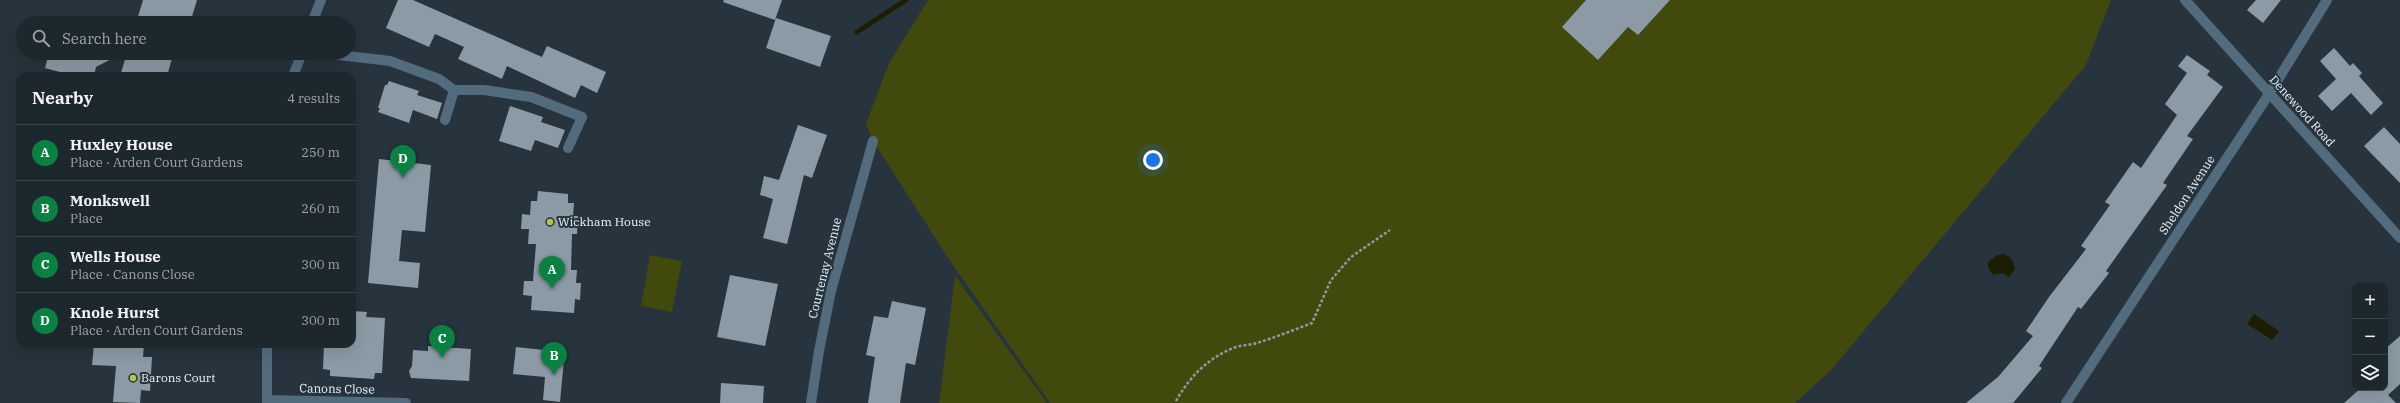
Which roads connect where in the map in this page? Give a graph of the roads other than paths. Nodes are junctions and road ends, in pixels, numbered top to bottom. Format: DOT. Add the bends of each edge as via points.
graph roads {
  1 [pos="321,0"];
  2 [pos="2185,0"];
  3 [pos="2327,0"];
  4 [pos="315,16"];
  5 [pos="356,57"];
  6 [pos="299,60"];
  7 [pos="295,72"];
  8 [pos="454,90"];
  9 [pos="2269,94"];
  10 [pos="445,120"];
  11 [pos="873,141"];
  12 [pos="568,148"];
  13 [pos="2400,238"];
  14 [pos="267,348"];
  15 [pos="267,402"];
  16 [pos="406,403"];
  17 [pos="811,403"];
  18 [pos="2066,403"];
  1 -- 4 [label="street"];
  2 -- 9 [label="street, Denewood Road"];
  3 -- 9 [label="street, Sheldon Avenue"];
  5 -- 8 [label="street" via="390,61 439,79"];
  6 -- 7 [label="street"];
  8 -- 10 [label="street"];
  8 -- 12 [label="street" via="484,90 531,97 582,117"];
  9 -- 13 [label="street, Denewood Road"];
  9 -- 18 [label="street, Sheldon Avenue"];
  11 -- 17 [label="street, Courtenay Avenue" via="831,290"];
  14 -- 15 [label="street"];
  15 -- 16 [label="street, Canons Close"];
}
